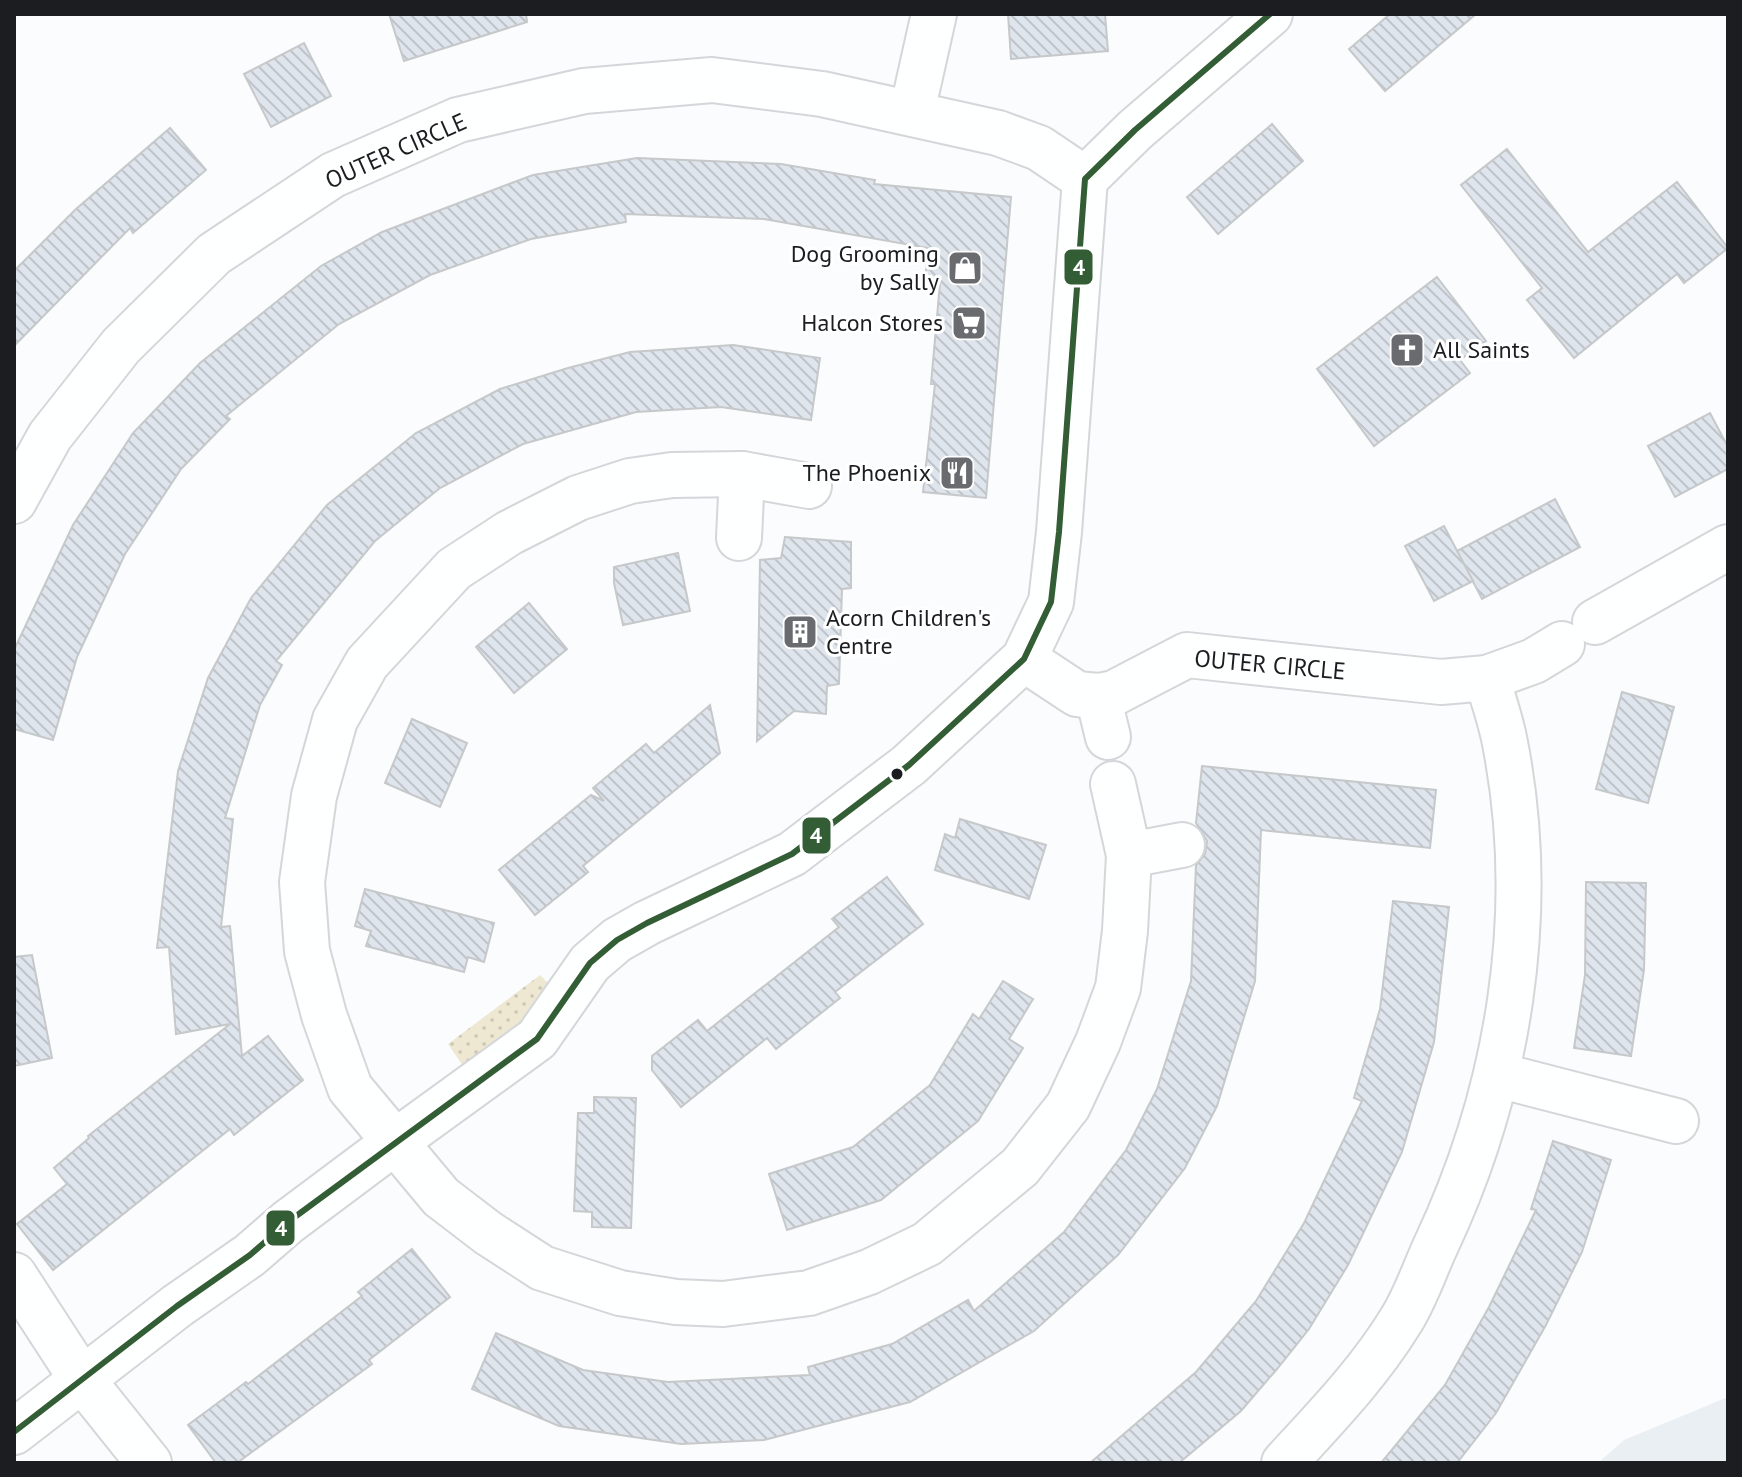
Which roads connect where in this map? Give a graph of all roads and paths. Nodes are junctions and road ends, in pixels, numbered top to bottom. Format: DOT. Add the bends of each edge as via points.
graph roads {
  1 [pos="934,14"];
  2 [pos="1270,14"];
  3 [pos="912,112"];
  4 [pos="1085,179"];
  5 [pos="742,474"];
  6 [pos="809,486"];
  7 [pos="14,501"];
  8 [pos="739,538"];
  9 [pos="1728,547"];
  10 [pos="1024,659"];
  11 [pos="1487,678"];
  12 [pos="1113,784"];
  13 [pos="1182,845"];
  14 [pos="1129,855"];
  15 [pos="1498,1075"];
  16 [pos="1676,1121"];
  17 [pos="395,1142"];
  18 [pos="14,1275"];
  19 [pos="81,1378"];
  20 [pos="14,1432"];
  21 [pos="149,1463"];
  22 [pos="1284,1463"];
  1 -- 3 [label="street"];
  2 -- 4 [label="street"];
  3 -- 4 [label="street, OUTER CIRCLE" via="1039,148"];
  3 -- 7 [label="street, OUTER CIRCLE" via="712,80 584,91 458,120 333,175 214,254 121,346 50,436"];
  4 -- 10 [label="street" via="1051,602"];
  5 -- 6 [label="street"];
  5 -- 8 [label="street"];
  5 -- 17 [label="street" via="630,481 578,498 509,533 454,569 400,625 367,663 335,720 314,796 302,882 307,951 350,1088"];
  9 -- 11 [label="street, OUTER CIRCLE" via="1534,661"];
  10 -- 11 [label="street, OUTER CIRCLE" via="1103,717 1114,693 1187,655 1441,682"];
  10 -- 17 [label="street" via="909,765 792,854 617,940 590,963 537,1039"];
  11 -- 15 [label="street" via="1505,741 1518,884 1517,963"];
  12 -- 14 [label="street"];
  13 -- 14 [label="street"];
  14 -- 17 [label="street" via="1118,988 1068,1106 1020,1167 976,1204 927,1244 869,1272 809,1293 723,1304 620,1293 542,1268 488,1233 441,1197"];
  15 -- 16 [label="street"];
  15 -- 22 [label="street" via="1455,1204 1401,1321 1347,1395"];
  17 -- 19 [label="street"];
  18 -- 19 [label="street"];
  19 -- 20 [label="street"];
  19 -- 21 [label="street"];
}
